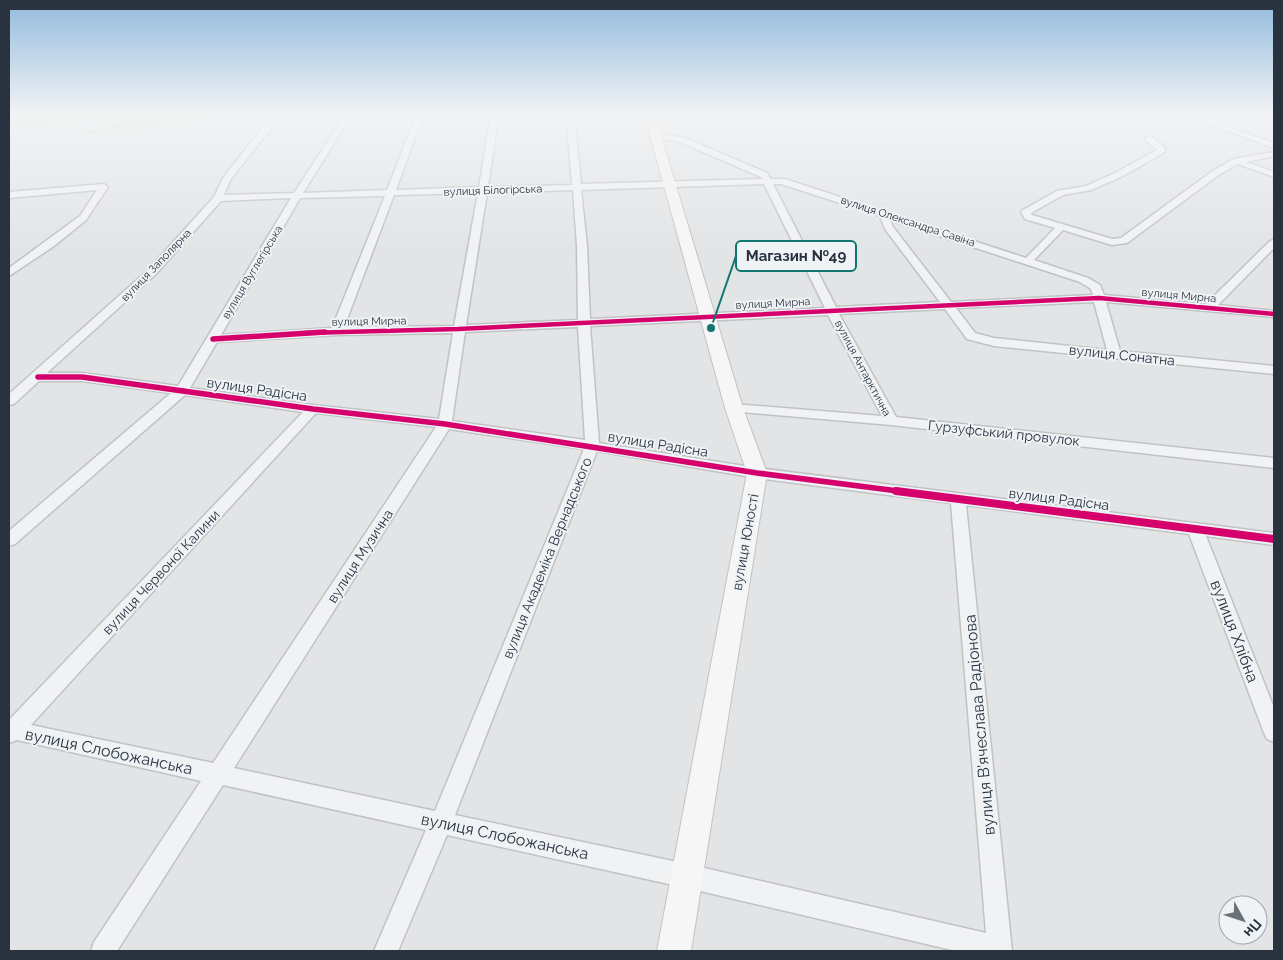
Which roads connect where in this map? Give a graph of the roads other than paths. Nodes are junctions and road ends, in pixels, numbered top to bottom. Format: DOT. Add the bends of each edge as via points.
graph roads {
  1 [pos="242,158"];
  2 [pos="321,158"];
  3 [pos="404,158"];
  4 [pos="489,158"];
  5 [pos="574,158"];
  6 [pos="662,158"];
  7 [pos="726,158"];
  8 [pos="1148,158"];
  9 [pos="1253,158"];
  10 [pos="1237,161"];
  11 [pos="1274,175"];
  12 [pos="768,181"];
  13 [pos="669,184"];
  14 [pos="576,187"];
  15 [pos="484,190"];
  16 [pos="391,193"];
  17 [pos="9,195"];
  18 [pos="297,196"];
  19 [pos="218,198"];
  20 [pos="884,214"];
  21 [pos="1060,228"];
  22 [pos="1274,243"];
  23 [pos="1029,260"];
  24 [pos="9,273"];
  25 [pos="1099,298"];
  26 [pos="947,306"];
  27 [pos="1208,308"];
  28 [pos="832,311"];
  29 [pos="1274,314"];
  30 [pos="708,316"];
  31 [pos="584,323"];
  32 [pos="458,329"];
  33 [pos="337,331"];
  34 [pos="213,339"];
  35 [pos="1115,355"];
  36 [pos="1274,370"];
  37 [pos="38,377"];
  38 [pos="182,392"];
  39 [pos="9,402"];
  40 [pos="734,408"];
  41 [pos="313,409"];
  42 [pos="891,421"];
  43 [pos="445,424"];
  44 [pos="592,446"];
  45 [pos="1274,463"];
  46 [pos="757,473"];
  47 [pos="958,499"];
  48 [pos="1195,528"];
  49 [pos="1274,539"];
  50 [pos="9,540"];
  51 [pos="10,731"];
  52 [pos="1274,733"];
  53 [pos="218,775"];
  54 [pos="441,822"];
  55 [pos="687,876"];
  56 [pos="1000,950"];
  57 [pos="103,951"];
  58 [pos="386,951"];
  59 [pos="674,951"];
  1 -- 19 [label="street, вулиця Заполярна"];
  2 -- 18 [label="street, вулиця Вуглегірська"];
  3 -- 16 [label="street"];
  4 -- 15 [label="street, вулиця Музична"];
  5 -- 14 [label="street, вулиця Академіка Вернадського"];
  6 -- 13 [label="street, вулиця Юності"];
  7 -- 12 [label="street, вулиця Олександра Савіна" via="759,171"];
  8 -- 21 [label="street" via="1088,188 1060,193 1026,212 1028,218"];
  9 -- 10 [label="street"];
  10 -- 11 [label="street"];
  10 -- 21 [label="street" via="1217,172 1124,241 1112,242"];
  12 -- 13 [label="street, вулиця Білогірська"];
  12 -- 20 [label="street, вулиця Олександра Савіна" via="782,181"];
  12 -- 28 [label="street, вулиця Антарктична"];
  13 -- 14 [label="street, вулиця Білогірська"];
  13 -- 30 [label="street, вулиця Юності"];
  14 -- 15 [label="street, вулиця Білогірська"];
  14 -- 31 [label="street, вулиця Академіка Вернадського" via="582,246"];
  15 -- 16 [label="street, вулиця Білогірська"];
  15 -- 32 [label="street, вулиця Музична"];
  16 -- 18 [label="street, вулиця Білогірська"];
  16 -- 33 [label="street"];
  17 -- 24 [label="street" via="104,187 83,218"];
  18 -- 19 [label="street, вулиця Білогірська"];
  18 -- 34 [label="street, вулиця Вуглегірська"];
  19 -- 37 [label="street, вулиця Заполярна" via="152,272"];
  20 -- 23 [label="street, вулиця Олександра Савіна"];
  20 -- 26 [label="street" via="888,228"];
  21 -- 23 [label="street"];
  22 -- 27 [label="street"];
  23 -- 25 [label="street, вулиця Олександра Савіна" via="1084,280 1096,287"];
  25 -- 26 [label="street, вулиця Мирна"];
  25 -- 27 [label="street, вулиця Мирна"];
  25 -- 35 [label="street, вулиця Олександра Савіна"];
  26 -- 28 [label="street, вулиця Мирна"];
  26 -- 35 [label="street, вулиця Сонатна" via="971,336 994,342"];
  27 -- 29 [label="street, вулиця Мирна"];
  28 -- 30 [label="street, вулиця Мирна"];
  28 -- 42 [label="street, вулиця Антарктична"];
  30 -- 31 [label="street, вулиця Мирна"];
  30 -- 40 [label="street, вулиця Юності"];
  31 -- 32 [label="street, вулиця Мирна"];
  31 -- 44 [label="street, вулиця Академіка Вернадського"];
  32 -- 33 [label="street, вулиця Мирна"];
  32 -- 43 [label="street, вулиця Музична"];
  33 -- 34 [label="street, вулиця Мирна"];
  34 -- 38 [label="street, вулиця Вуглегірська"];
  35 -- 36 [label="street, вулиця Сонатна"];
  37 -- 38 [label="street, вулиця Радісна" via="82,377"];
  37 -- 39 [label="street, вулиця Заполярна"];
  38 -- 41 [label="street, вулиця Радісна"];
  38 -- 50 [label="street, вулиця Вуглегірська"];
  40 -- 42 [label="street, Гурзуфський провулок"];
  40 -- 46 [label="street, вулиця Юності"];
  41 -- 43 [label="street, вулиця Радісна"];
  41 -- 51 [label="street, вулиця Червоної Калини"];
  42 -- 45 [label="street, Гурзуфський провулок"];
  43 -- 44 [label="street, вулиця Радісна"];
  43 -- 53 [label="street, вулиця Музична"];
  44 -- 46 [label="street, вулиця Радісна"];
  44 -- 54 [label="street, вулиця Академіка Вернадського"];
  46 -- 47 [label="street, вулиця Радісна"];
  46 -- 55 [label="street, вулиця Юності"];
  47 -- 48 [label="street, вулиця Радісна"];
  47 -- 56 [label="street, вулиця В'ячеслава Радіонова"];
  48 -- 49 [label="street, вулиця Радісна"];
  48 -- 52 [label="street, вулиця Хлібна"];
  51 -- 53 [label="street, вулиця Слобожанська"];
  53 -- 54 [label="street, вулиця Слобожанська"];
  53 -- 57 [label="street, вулиця Музична"];
  54 -- 55 [label="street, вулиця Слобожанська"];
  54 -- 58 [label="street, вулиця Академіка Вернадського"];
  55 -- 56 [label="street, вулиця Слобожанська"];
  55 -- 59 [label="street, вулиця Юності"];
}
